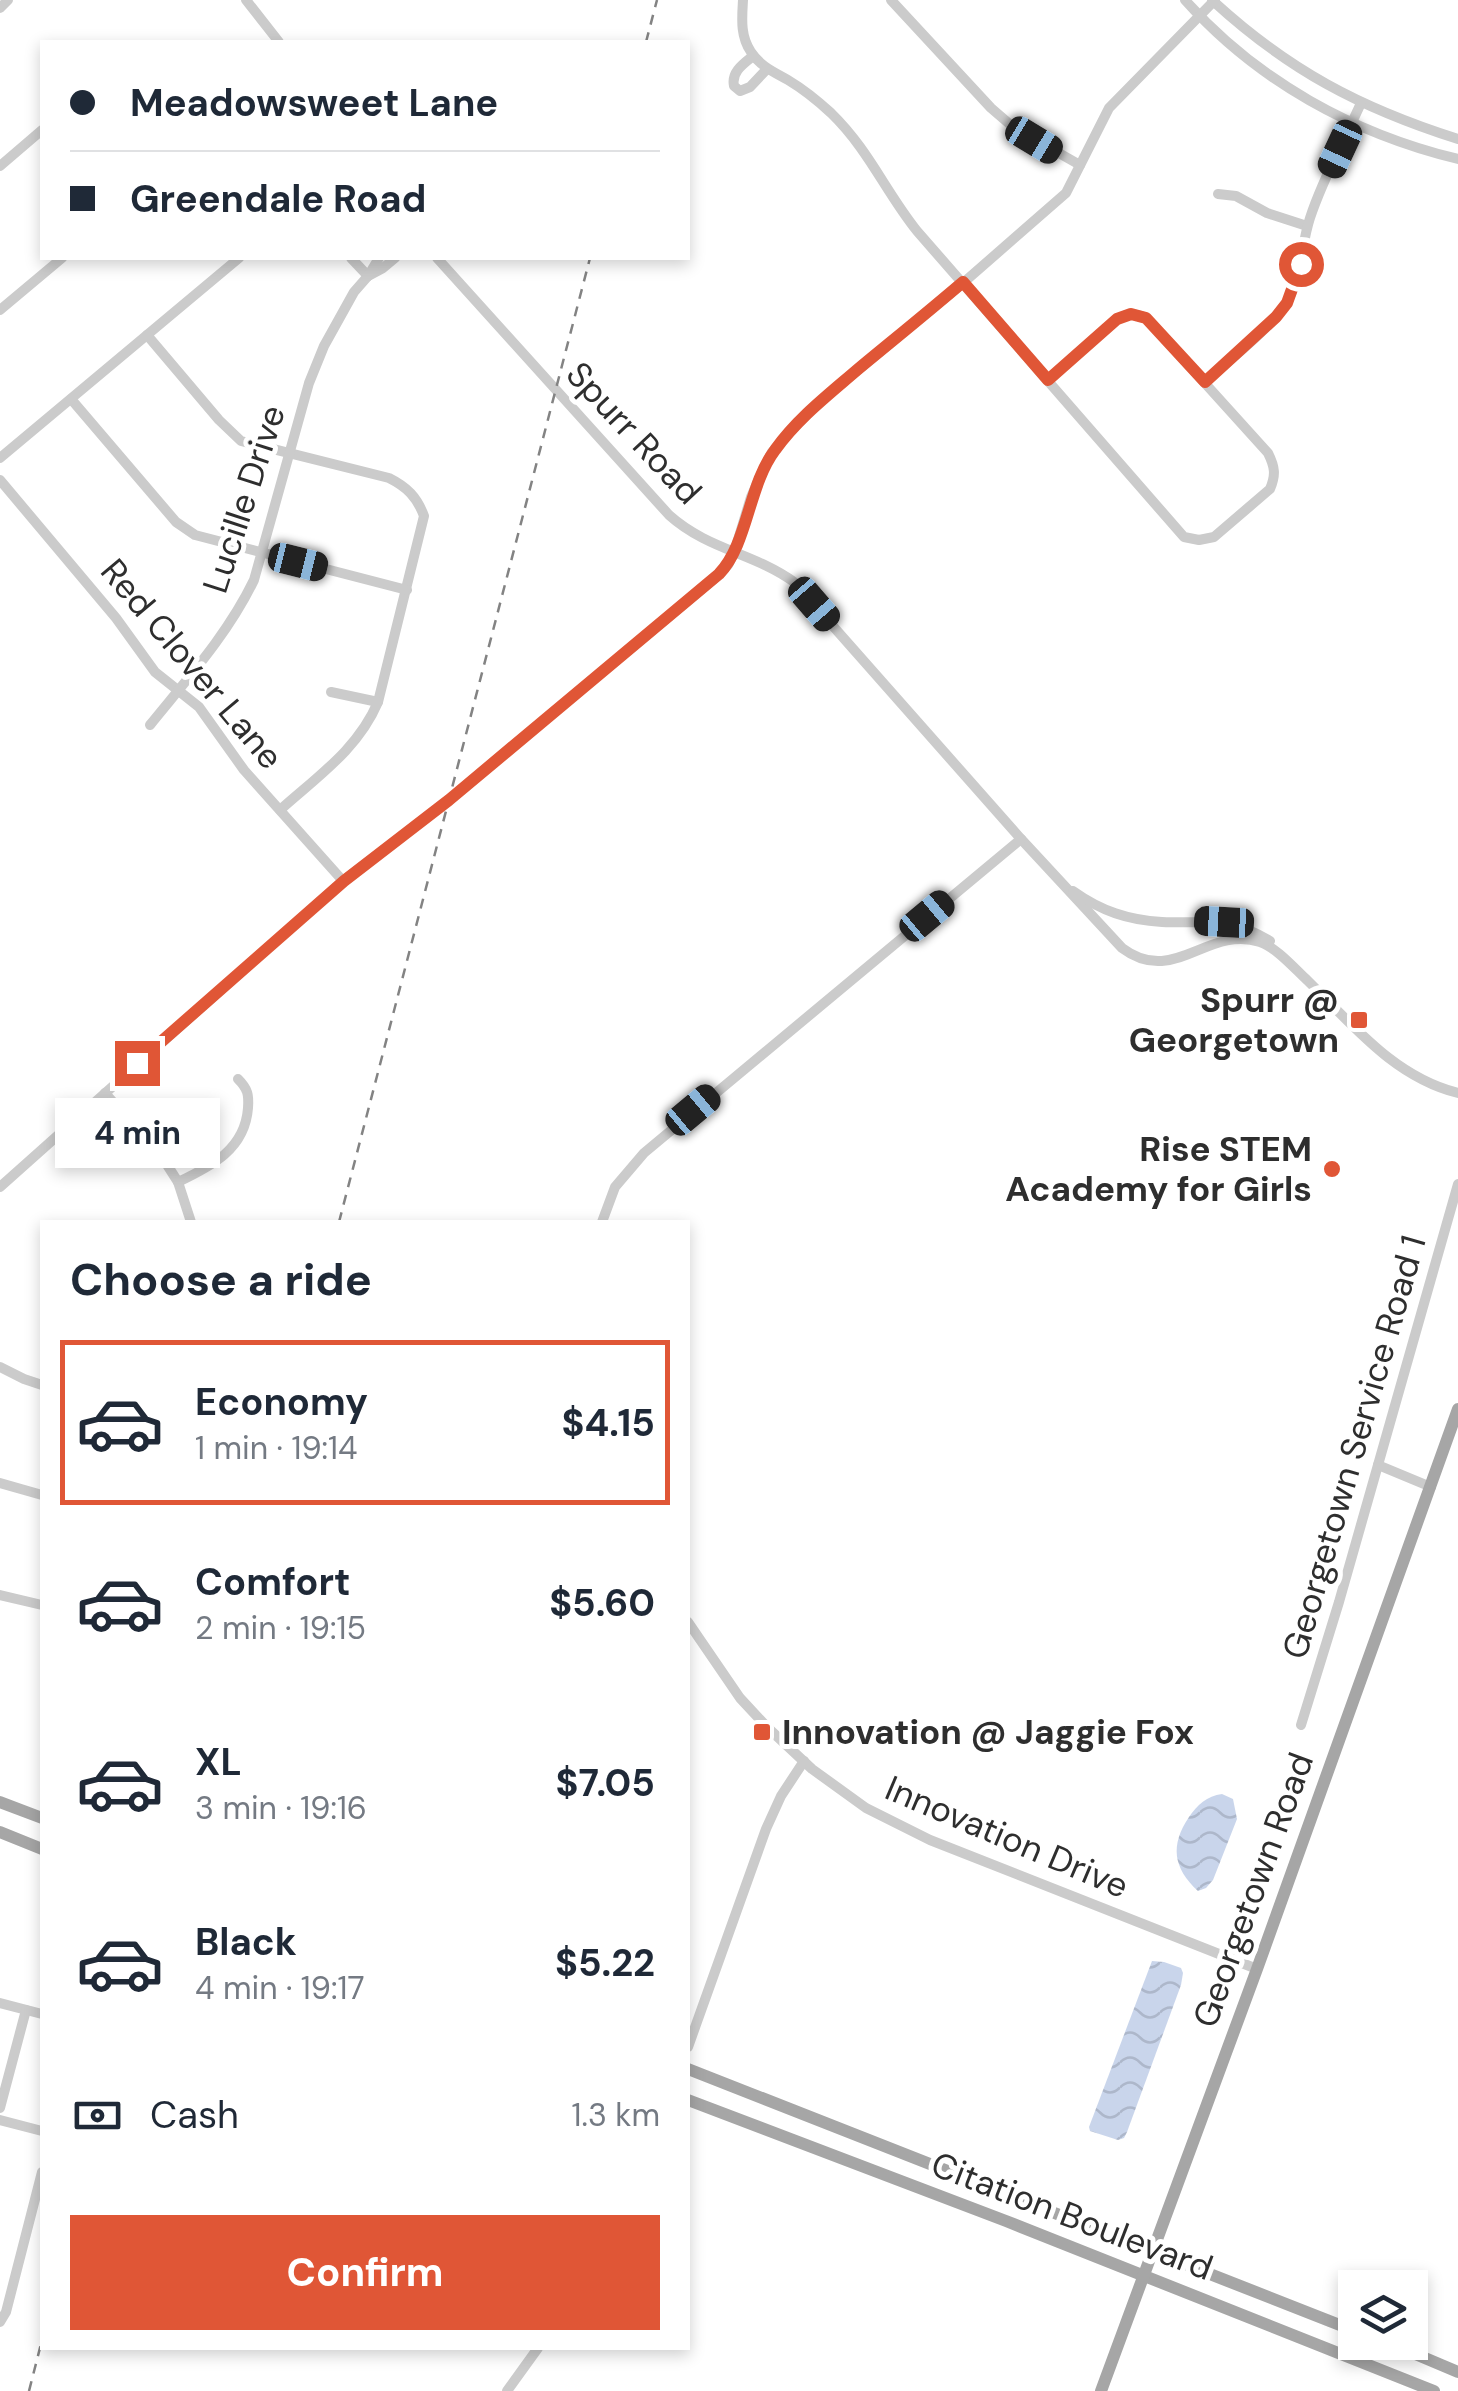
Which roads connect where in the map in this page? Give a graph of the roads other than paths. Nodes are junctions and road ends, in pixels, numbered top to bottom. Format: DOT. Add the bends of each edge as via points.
graph roads {
  1 [pos="8,0"];
  2 [pos="246,0"];
  3 [pos="743,0"];
  4 [pos="891,0"];
  5 [pos="1185,0"];
  6 [pos="1214,0"];
  7 [pos="0,8"];
  8 [pos="1199,16"];
  9 [pos="278,40"];
  10 [pos="753,56"];
  11 [pos="767,69"];
  12 [pos="1361,103"];
  13 [pos="1353,122"];
  14 [pos="40,132"];
  15 [pos="1458,139"];
  16 [pos="1458,159"];
  17 [pos="0,166"];
  18 [pos="1080,166"];
  19 [pos="1218,194"];
  20 [pos="1307,226"];
  21 [pos="60,260"];
  22 [pos="237,260"];
  23 [pos="353,260"];
  24 [pos="378,260"];
  25 [pos="393,260"];
  26 [pos="440,260"];
  27 [pos="368,276"];
  28 [pos="963,282"];
  29 [pos="0,310"];
  30 [pos="147,336"];
  31 [pos="1048,380"];
  32 [pos="1205,382"];
  33 [pos="72,400"];
  34 [pos="290,452"];
  35 [pos="0,458"];
  36 [pos="0,480"];
  37 [pos="262,552"];
  38 [pos="734,553"];
  39 [pos="406,590"];
  40 [pos="178,690"];
  41 [pos="330,692"];
  42 [pos="378,702"];
  43 [pos="150,725"];
  44 [pos="280,810"];
  45 [pos="1021,838"];
  46 [pos="1056,878"];
  47 [pos="344,881"];
  48 [pos="1300,974"];
  49 [pos="238,1079"];
  50 [pos="104,1093"];
  51 [pos="1458,1093"];
  52 [pos="178,1182"];
  53 [pos="1458,1184"];
  54 [pos="0,1187"];
  55 [pos="191,1220"];
  56 [pos="603,1220"];
  57 [pos="0,1367"];
  58 [pos="40,1384"];
  59 [pos="1458,1408"];
  60 [pos="1378,1464"];
  61 [pos="0,1484"];
  62 [pos="1432,1487"];
  63 [pos="40,1494"];
  64 [pos="0,1595"];
  65 [pos="40,1605"];
  66 [pos="690,1625"];
  67 [pos="1301,1726"];
  68 [pos="804,1761"];
  69 [pos="0,1802"];
  70 [pos="40,1817"];
  71 [pos="0,1832"];
  72 [pos="40,1848"];
  73 [pos="1257,1969"];
  74 [pos="0,2003"];
  75 [pos="26,2010"];
  76 [pos="40,2014"];
  77 [pos="690,2041"];
  78 [pos="690,2069"];
  79 [pos="690,2101"];
  80 [pos="0,2108"];
  81 [pos="0,2120"];
  82 [pos="40,2130"];
  83 [pos="40,2180"];
  84 [pos="1152,2251"];
  85 [pos="1143,2275"];
  86 [pos="0,2322"];
  87 [pos="1338,2323"];
  88 [pos="537,2350"];
  89 [pos="1428,2359"];
  90 [pos="1458,2372"];
  91 [pos="507,2391"];
  92 [pos="1101,2391"];
  93 [pos="1434,2391"];
  1 -- 7 [label="street"];
  2 -- 9 [label="street"];
  3 -- 10 [label="street" via="741,26"];
  4 -- 18 [label="street" via="991,108"];
  5 -- 8 [label="street"];
  6 -- 8 [label="street"];
  6 -- 12 [label="street" via="1298,68"];
  8 -- 13 [label="street" via="1286,88"];
  8 -- 18 [label="street" via="1110,108"];
  10 -- 11 [label="street"];
  10 -- 11 [label="street" via="737,70 734,86 750,86"];
  11 -- 28 [label="street" via="850,132 899,208"];
  12 -- 13 [label="street"];
  12 -- 15 [label="street"];
  13 -- 16 [label="street"];
  13 -- 20 [label="street"];
  14 -- 17 [label="street"];
  18 -- 28 [label="street" via="1066,193"];
  19 -- 20 [label="street"];
  20 -- 32 [label="street" via="1287,303"];
  21 -- 29 [label="street"];
  22 -- 30 [label="street"];
  23 -- 27 [label="street"];
  24 -- 27 [label="street, Lucille Drive"];
  25 -- 27 [label="street, Lucille Drive"];
  26 -- 38 [label="street, Spurr Road" via="669,515"];
  27 -- 34 [label="street, Lucille Drive" via="324,346"];
  28 -- 31 [label="street"];
  28 -- 38 [label="street" via="816,404 772,452"];
  30 -- 33 [label="street"];
  30 -- 34 [label="street" via="240,442"];
  31 -- 32 [label="street" via="1131,314 1146,318"];
  31 -- 32 [label="street" via="1184,537 1199,540 1214,538 1275,478 1268,453"];
  33 -- 35 [label="street"];
  33 -- 37 [label="street" via="176,522 195,535"];
  34 -- 37 [label="street, Lucille Drive"];
  34 -- 39 [label="street" via="389,478 418,499 424,516"];
  36 -- 40 [label="street, Red Clover Lane" via="155,672"];
  37 -- 39 [label="street"];
  37 -- 40 [label="street, Lucille Drive" via="241,608"];
  38 -- 45 [label="street, Spurr Road" via="794,582"];
  38 -- 47 [label="street" via="719,574 588,686"];
  39 -- 42 [label="street"];
  40 -- 43 [label="street, Lucille Drive"];
  40 -- 44 [label="street, Red Clover Lane"];
  41 -- 42 [label="street"];
  42 -- 44 [label="street" via="356,742"];
  44 -- 47 [label="street, Red Clover Lane"];
  45 -- 46 [label="street, Spurr Road"];
  45 -- 56 [label="street" via="644,1153 615,1188"];
  46 -- 48 [label="street, Spurr Road" via="1117,915 1251,930"];
  46 -- 48 [label="street, Spurr Road" via="1132,956 1175,961 1217,943 1247,940 1262,943"];
  47 -- 50 [label="street"];
  48 -- 51 [label="street, Spurr Road" via="1397,1066"];
  49 -- 52 [label="street" via="249,1096 239,1139 210,1167"];
  50 -- 52 [label="street"];
  50 -- 54 [label="street"];
  52 -- 55 [label="street"];
  53 -- 60 [label="street, Georgetown Service Road 1"];
  57 -- 58 [label="street"];
  59 -- 62 [label="main road, Georgetown Road"];
  60 -- 62 [label="street"];
  60 -- 67 [label="street, Georgetown Service Road 1"];
  61 -- 63 [label="street"];
  62 -- 73 [label="main road, Georgetown Road"];
  64 -- 65 [label="street"];
  66 -- 68 [label="street, Innovation Drive" via="740,1698"];
  68 -- 73 [label="street, Innovation Drive" via="866,1808 930,1840"];
  68 -- 77 [label="street" via="766,1829"];
  69 -- 70 [label="main road"];
  71 -- 72 [label="main road"];
  73 -- 84 [label="main road, Georgetown Road"];
  74 -- 75 [label="street"];
  75 -- 76 [label="street"];
  75 -- 80 [label="street"];
  78 -- 84 [label="main road, Citation Boulevard"];
  79 -- 85 [label="main road, Citation Boulevard"];
  81 -- 82 [label="street"];
  83 -- 86 [label="street"];
  84 -- 85 [label="main road, Georgetown Road"];
  84 -- 87 [label="main road, Citation Boulevard"];
  85 -- 92 [label="main road, Georgetown Road"];
  85 -- 93 [label="main road, Citation Boulevard"];
  88 -- 91 [label="street"];
  89 -- 90 [label="main road"];
}
